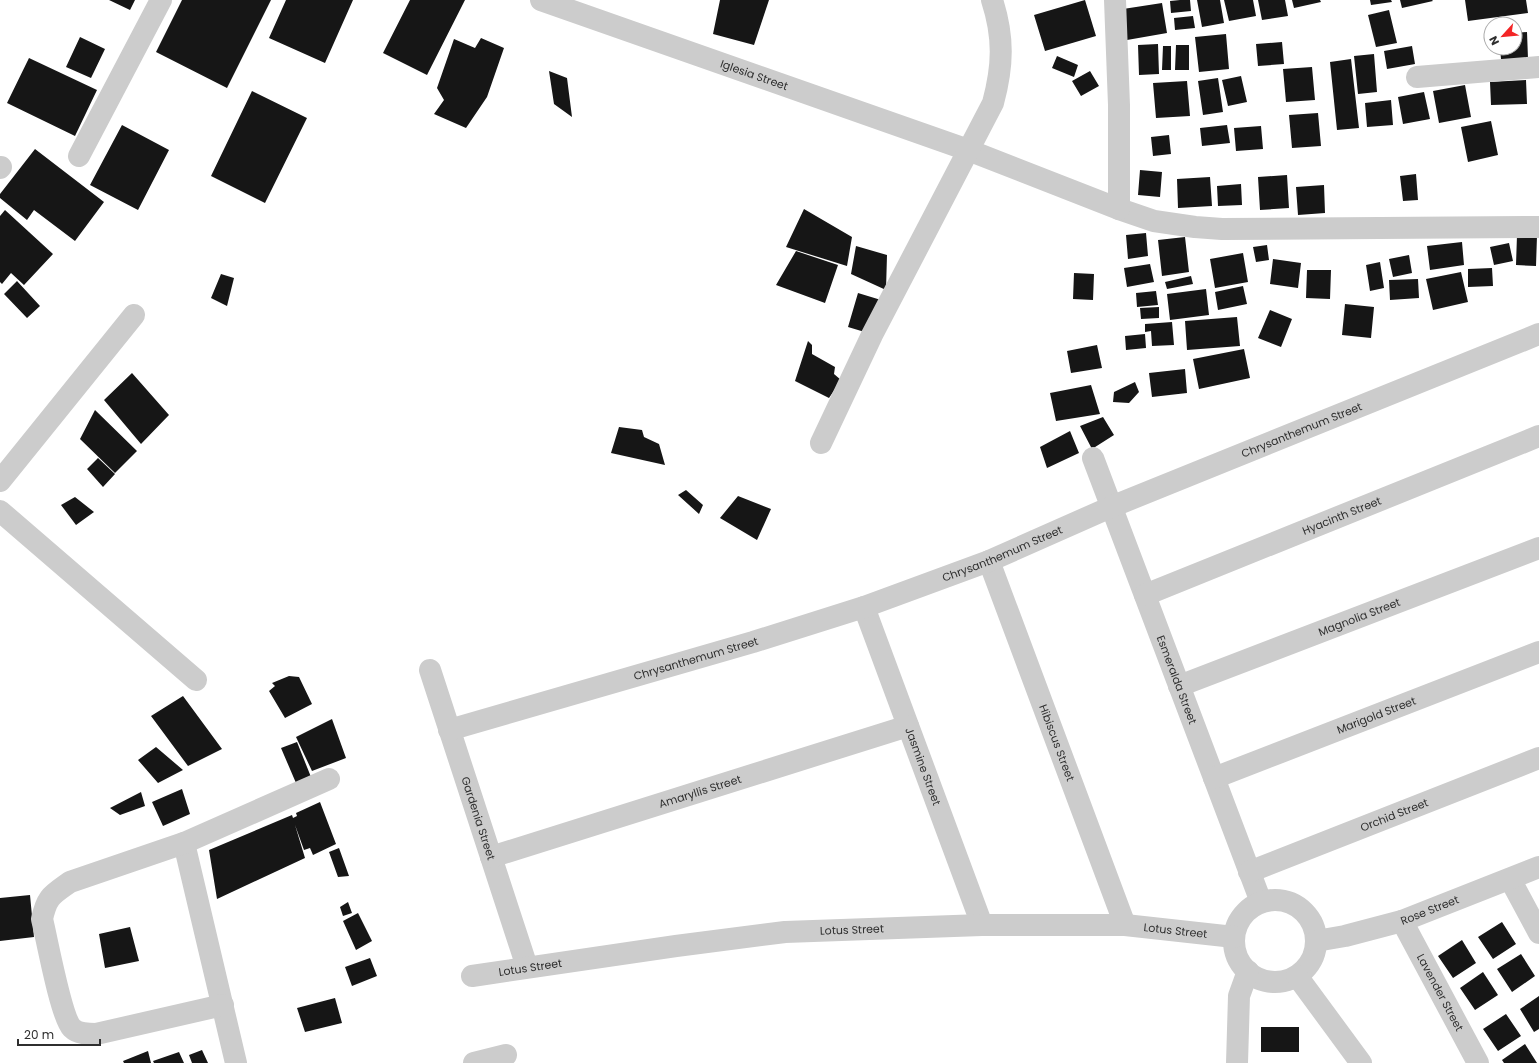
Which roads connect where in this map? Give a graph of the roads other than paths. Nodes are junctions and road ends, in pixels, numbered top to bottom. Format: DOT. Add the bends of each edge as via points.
graph roads {
  1 [pos="161,0"];
  2 [pos="541,0"];
  3 [pos="992,0"];
  4 [pos="1115,0"];
  5 [pos="1539,67"];
  6 [pos="1417,77"];
  7 [pos="968,150"];
  8 [pos="79,156"];
  9 [pos="1119,209"];
  10 [pos="1539,227"];
  11 [pos="134,315"];
  12 [pos="1539,334"];
  13 [pos="1539,436"];
  14 [pos="821,443"];
  15 [pos="1093,458"];
  16 [pos="0,481"];
  17 [pos="1112,507"];
  18 [pos="0,510"];
  19 [pos="1539,548"];
  20 [pos="989,560"];
  21 [pos="1145,595"];
  22 [pos="864,607"];
  23 [pos="1539,652"];
  24 [pos="430,670"];
  25 [pos="196,680"];
  26 [pos="1179,686"];
  27 [pos="908,726"];
  28 [pos="449,730"];
  29 [pos="1539,758"];
  30 [pos="1214,778"];
  31 [pos="329,779"];
  32 [pos="184,843"];
  33 [pos="491,857"];
  34 [pos="1539,868"];
  35 [pos="1249,872"];
  36 [pos="1510,879"];
  37 [pos="1261,902"];
  38 [pos="1402,921"];
  39 [pos="982,925"];
  40 [pos="1124,925"];
  41 [pos="1539,933"];
  42 [pos="1234,937"];
  43 [pos="1316,941"];
  44 [pos="527,967"];
  45 [pos="1248,971"];
  46 [pos="472,976"];
  47 [pos="1297,976"];
  48 [pos="223,1005"];
  49 [pos="506,1055"];
  50 [pos="236,1063"];
  51 [pos="474,1063"];
  52 [pos="1237,1063"];
  53 [pos="1361,1063"];
  54 [pos="1478,1063"];
  1 -- 8 [label="street"];
  2 -- 7 [label="street, Iglesia Street"];
  3 -- 7 [label="street" via="1002,48 1000,77 993,103"];
  4 -- 9 [label="street"];
  5 -- 6 [label="street"];
  7 -- 9 [label="street, Iglesia Street"];
  7 -- 14 [label="street" via="872,335"];
  9 -- 10 [label="street, Iglesia Street" via="1154,221 1222,229"];
  11 -- 16 [label="street"];
  12 -- 17 [label="street, Chrysanthemum Street"];
  13 -- 21 [label="street, Hyacinth Street"];
  15 -- 17 [label="street, Esmeralda Street"];
  17 -- 20 [label="street, Chrysanthemum Street"];
  17 -- 21 [label="street, Esmeralda Street"];
  18 -- 25 [label="street"];
  19 -- 26 [label="street, Magnolia Street"];
  20 -- 22 [label="street, Chrysanthemum Street"];
  20 -- 40 [label="street, Hibiscus Street"];
  21 -- 26 [label="street, Esmeralda Street"];
  22 -- 27 [label="street, Jasmine Street"];
  22 -- 28 [label="street, Chrysanthemum Street"];
  23 -- 30 [label="street, Marigold Street"];
  24 -- 28 [label="street, Gardenia Street"];
  26 -- 30 [label="street, Esmeralda Street"];
  27 -- 33 [label="street, Amaryllis Street"];
  27 -- 39 [label="street, Jasmine Street"];
  28 -- 33 [label="street, Gardenia Street"];
  29 -- 35 [label="street, Orchid Street"];
  30 -- 35 [label="street, Esmeralda Street"];
  31 -- 32 [label="street"];
  32 -- 48 [label="street"];
  32 -- 48 [label="street" via="70,882 54,893 46,903 42,919 65,1014 72,1028 82,1034 96,1034"];
  33 -- 44 [label="street, Gardenia Street"];
  34 -- 36 [label="street, Rose Street"];
  35 -- 37 [label="street, Esmeralda Street"];
  36 -- 38 [label="street, Rose Street"];
  36 -- 41 [label="street"];
  37 -- 42 [label="street" via="1248,910 1238,922"];
  37 -- 43 [label="street" via="1276,899 1292,903 1305,912 1314,926"];
  38 -- 43 [label="street, Rose Street"];
  38 -- 54 [label="street, Lavender Street"];
  39 -- 40 [label="street, Lotus Street"];
  39 -- 44 [label="street, Lotus Street" via="785,932"];
  40 -- 42 [label="street, Lotus Street"];
  42 -- 45 [label="street" via="1235,949"];
  43 -- 47 [label="street" via="1314,955 1307,967"];
  44 -- 46 [label="street, Lotus Street"];
  45 -- 47 [label="street" via="1272,982 1285,981"];
  45 -- 52 [label="street" via="1239,996"];
  47 -- 53 [label="street"];
  48 -- 50 [label="street"];
  49 -- 51 [label="street"];
}
